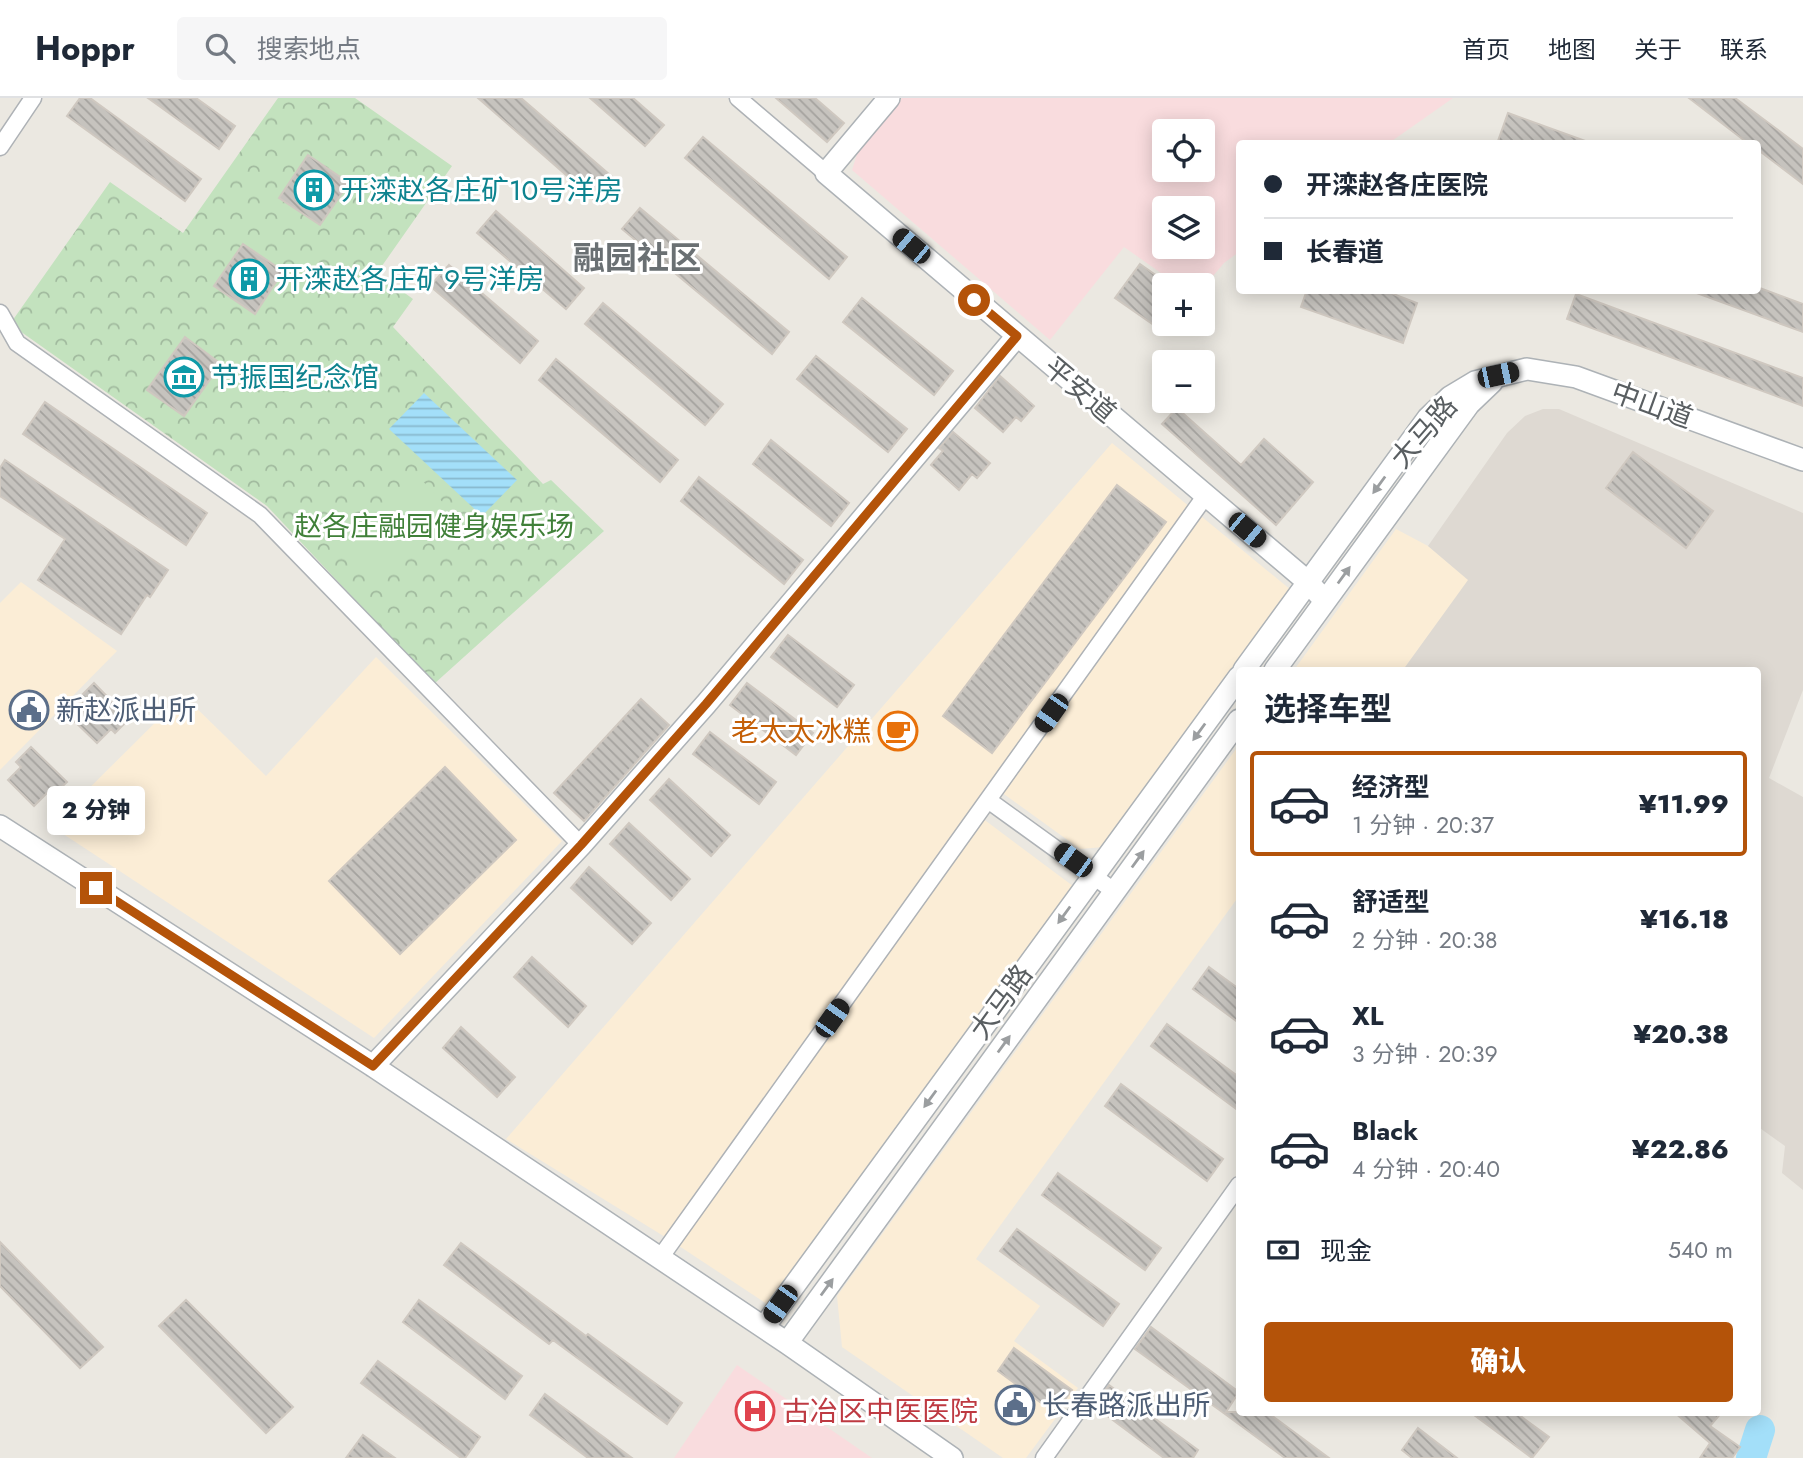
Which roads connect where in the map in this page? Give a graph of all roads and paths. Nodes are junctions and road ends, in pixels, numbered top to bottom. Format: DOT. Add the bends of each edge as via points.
graph roads {
  1 [pos="33,98"];
  2 [pos="738,98"];
  3 [pos="889,98"];
  4 [pos="0,147"];
  5 [pos="826,173"];
  6 [pos="0,313"];
  7 [pos="1017,336"];
  8 [pos="1498,375"];
  9 [pos="1802,457"];
  10 [pos="1206,495"];
  11 [pos="1308,582"];
  12 [pos="1325,601"];
  13 [pos="1246,667"];
  14 [pos="1277,667"];
  15 [pos="1236,681"];
  16 [pos="1236,724"];
  17 [pos="988,800"];
  18 [pos="0,826"];
  19 [pos="581,845"];
  20 [pos="1094,875"];
  21 [pos="1114,891"];
  22 [pos="373,1066"];
  23 [pos="1236,1189"];
  24 [pos="660,1258"];
  25 [pos="764,1327"];
  26 [pos="788,1343"];
  27 [pos="953,1458"];
  28 [pos="1044,1458"];
  1 -- 4 [label="street"];
  2 -- 5 [label="street, 平安道"];
  3 -- 5 [label="street"];
  5 -- 7 [label="street, 平安道"];
  6 -- 19 [label="street" via="18,344 260,515"];
  7 -- 10 [label="street, 平安道"];
  7 -- 19 [label="street"];
  8 -- 9 [label="street, 中山道" via="1527,369 1576,377"];
  8 -- 11 [label="street, 大马路, one-way" via="1450,397 1428,418"];
  12 -- 8 [label="street, 大马路, one-way" via="1469,404"];
  10 -- 11 [label="street, 平安道"];
  10 -- 17 [label="street"];
  11 -- 12 [label="street, 平安道"];
  11 -- 13 [label="street, 大马路"];
  12 -- 14 [label="street, 大马路"];
  15 -- 20 [label="street, 大马路, one-way"];
  21 -- 16 [label="street, 大马路, one-way"];
  17 -- 20 [label="street"];
  17 -- 24 [label="street"];
  18 -- 22 [label="street"];
  19 -- 22 [label="street"];
  20 -- 21 [label="street"];
  20 -- 25 [label="street, 大马路, one-way"];
  26 -- 21 [label="street, 大马路, one-way"];
  22 -- 24 [label="street"];
  23 -- 28 [label="street"];
  24 -- 25 [label="street"];
  25 -- 26 [label="street"];
  26 -- 27 [label="street"];
}
